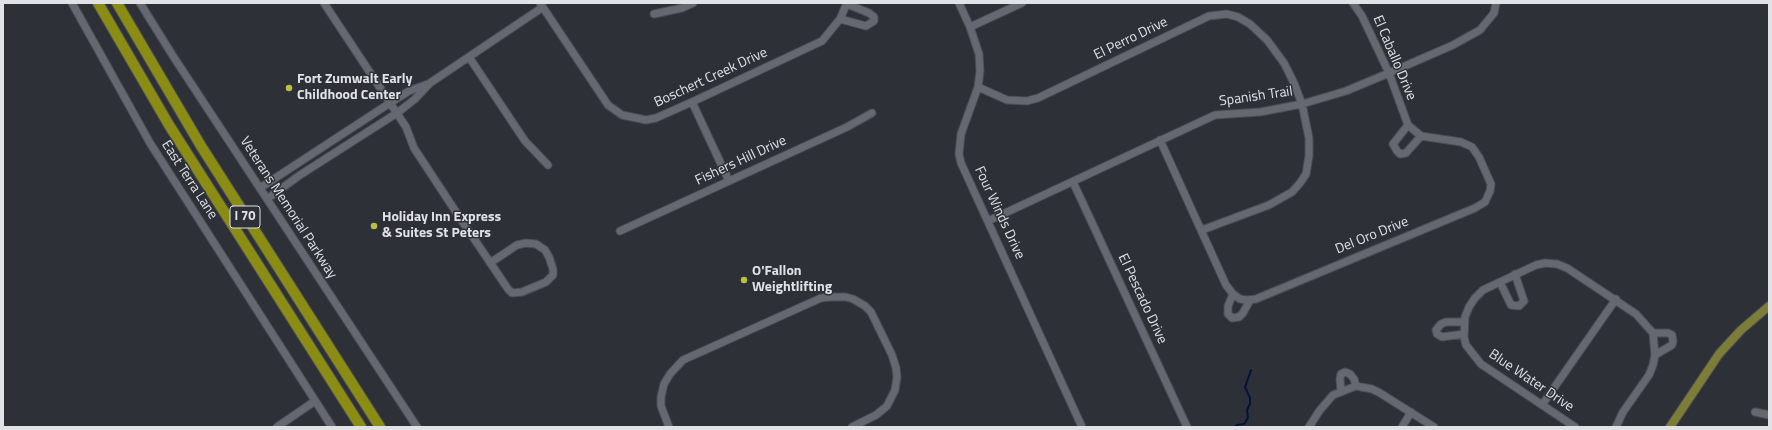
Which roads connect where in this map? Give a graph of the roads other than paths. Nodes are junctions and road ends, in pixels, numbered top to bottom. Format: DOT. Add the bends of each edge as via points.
graph roads {
  1 [pos="72,3"];
  2 [pos="98,3"];
  3 [pos="117,3"];
  4 [pos="140,3"];
  5 [pos="324,3"];
  6 [pos="693,3"];
  7 [pos="847,3"];
  8 [pos="959,3"];
  9 [pos="1022,3"];
  10 [pos="1353,3"];
  11 [pos="1496,3"];
  12 [pos="542,5"];
  13 [pos="654,14"];
  14 [pos="840,19"];
  15 [pos="970,27"];
  16 [pos="469,57"];
  17 [pos="1389,73"];
  18 [pos="430,83"];
  19 [pos="978,87"];
  20 [pos="380,88"];
  21 [pos="692,102"];
  22 [pos="390,103"];
  23 [pos="1302,104"];
  24 [pos="378,110"];
  25 [pos="397,113"];
  26 [pos="872,113"];
  27 [pos="1411,128"];
  28 [pos="1421,136"];
  29 [pos="1160,140"];
  30 [pos="548,165"];
  31 [pos="729,181"];
  32 [pos="1073,182"];
  33 [pos="260,188"];
  34 [pos="267,199"];
  35 [pos="988,221"];
  36 [pos="1202,230"];
  37 [pos="620,231"];
  38 [pos="490,263"];
  39 [pos="1515,274"];
  40 [pos="1500,282"];
  41 [pos="1233,294"];
  42 [pos="1616,299"];
  43 [pos="1250,300"];
  44 [pos="1769,306"];
  45 [pos="1464,322"];
  46 [pos="1653,333"];
  47 [pos="1464,334"];
  48 [pos="1655,355"];
  49 [pos="1356,386"];
  50 [pos="1341,392"];
  51 [pos="315,401"];
  52 [pos="1542,406"];
  53 [pos="1411,412"];
  54 [pos="1755,412"];
  55 [pos="1769,415"];
  56 [pos="277,427"];
  57 [pos="332,427"];
  58 [pos="361,427"];
  59 [pos="380,427"];
  60 [pos="416,427"];
  61 [pos="669,427"];
  62 [pos="852,427"];
  63 [pos="1082,427"];
  64 [pos="1187,427"];
  65 [pos="1309,427"];
  66 [pos="1402,427"];
  67 [pos="1434,427"];
  68 [pos="1575,427"];
  69 [pos="1616,427"];
  70 [pos="1670,427"];
  1 -- 51 [label="street, East Terra Lane" via="150,143"];
  2 -- 58 [label="highway, I 70" via="169,125"];
  3 -- 59 [label="highway, I 70" via="201,146"];
  4 -- 33 [label="street, Veterans Memorial Parkway"];
  5 -- 20 [label="street"];
  6 -- 13 [label="street"];
  7 -- 14 [label="street, Boschert Creek Drive"];
  7 -- 14 [label="street, Boschert Creek Drive" via="869,13 874,17 874,21 866,26"];
  8 -- 15 [label="street, Four Winds Drive"];
  9 -- 15 [label="street"];
  10 -- 17 [label="street, El Caballo Drive" via="1362,16"];
  11 -- 17 [label="street, Spanish Trail" via="1494,13 1480,30"];
  12 -- 16 [label="street"];
  12 -- 21 [label="street, Boschert Creek Drive" via="608,105 614,110 622,115 646,120"];
  14 -- 21 [label="street, Boschert Creek Drive" via="822,41"];
  15 -- 19 [label="street, Four Winds Drive" via="979,54"];
  16 -- 18 [label="street"];
  16 -- 30 [label="street" via="525,141"];
  17 -- 23 [label="street, Spanish Trail" via="1346,91"];
  17 -- 27 [label="street, El Caballo Drive"];
  18 -- 22 [label="street" via="409,91"];
  18 -- 25 [label="street"];
  19 -- 23 [label="street, El Perro Drive" via="1007,100 1027,101 1038,98 1209,16 1227,14 1250,24 1267,40 1284,63"];
  19 -- 35 [label="street, Four Winds Drive" via="961,134 960,154 961,163"];
  20 -- 22 [label="street"];
  20 -- 24 [label="street"];
  21 -- 31 [label="street"];
  22 -- 24 [label="street"];
  22 -- 25 [label="street"];
  23 -- 29 [label="street, Spanish Trail" via="1260,112 1215,115"];
  23 -- 36 [label="street, El Perro Drive" via="1309,138 1309,156 1306,174 1300,183 1292,192 1268,205"];
  24 -- 33 [label="street"];
  25 -- 34 [label="street"];
  25 -- 38 [label="street" via="414,148"];
  26 -- 31 [label="street, Fishers Hill Drive"];
  27 -- 28 [label="street"];
  27 -- 28 [label="street" via="1393,144 1400,154 1406,153"];
  28 -- 43 [label="street, Del Oro Drive" via="1461,142 1472,147 1491,184 1485,202"];
  29 -- 32 [label="street, Spanish Trail"];
  29 -- 36 [label="street"];
  31 -- 37 [label="street, Fishers Hill Drive"];
  32 -- 35 [label="street, Spanish Trail"];
  32 -- 64 [label="street, El Pescado Drive"];
  33 -- 34 [label="street, Veterans Memorial Parkway"];
  34 -- 60 [label="street, Veterans Memorial Parkway"];
  35 -- 63 [label="street, Four Winds Drive"];
  36 -- 41 [label="street" via="1226,285"];
  38 -- 38 [label="street" via="512,293 522,292 546,282 553,275 549,257 545,250 536,244 517,245"];
  39 -- 40 [label="street, Blue Water Drive"];
  39 -- 40 [label="street" via="1524,301 1519,306 1512,305"];
  39 -- 42 [label="street, Blue Water Drive" via="1536,265 1557,264"];
  40 -- 45 [label="street, Blue Water Drive" via="1483,290 1475,298"];
  41 -- 43 [label="street" via="1240,299"];
  41 -- 43 [label="street" via="1228,306 1228,314 1232,318 1239,317"];
  42 -- 46 [label="street, Blue Water Drive" via="1636,314"];
  42 -- 52 [label="street"];
  44 -- 70 [label="main road" via="1741,330 1719,354"];
  45 -- 47 [label="street, Blue Water Drive"];
  45 -- 47 [label="street" via="1446,322 1436,330 1442,337"];
  46 -- 48 [label="street"];
  46 -- 48 [label="street" via="1668,333 1673,341 1672,345"];
  47 -- 52 [label="street, Blue Water Drive" via="1466,345 1481,364"];
  48 -- 69 [label="street" via="1649,375 1623,412"];
  49 -- 50 [label="street"];
  49 -- 50 [label="street" via="1350,374 1345,372 1340,378"];
  49 -- 53 [label="street" via="1372,389"];
  50 -- 65 [label="street" via="1333,395"];
  51 -- 56 [label="street"];
  51 -- 57 [label="street, East Terra Lane"];
  52 -- 68 [label="street, Blue Water Drive"];
  53 -- 66 [label="street"];
  53 -- 67 [label="street"];
  54 -- 55 [label="street"];
  61 -- 62 [label="street" via="661,406 661,397 664,384 683,360 814,301 846,297 865,306 871,312 892,355 897,377 896,390 887,406 876,415"];
}
